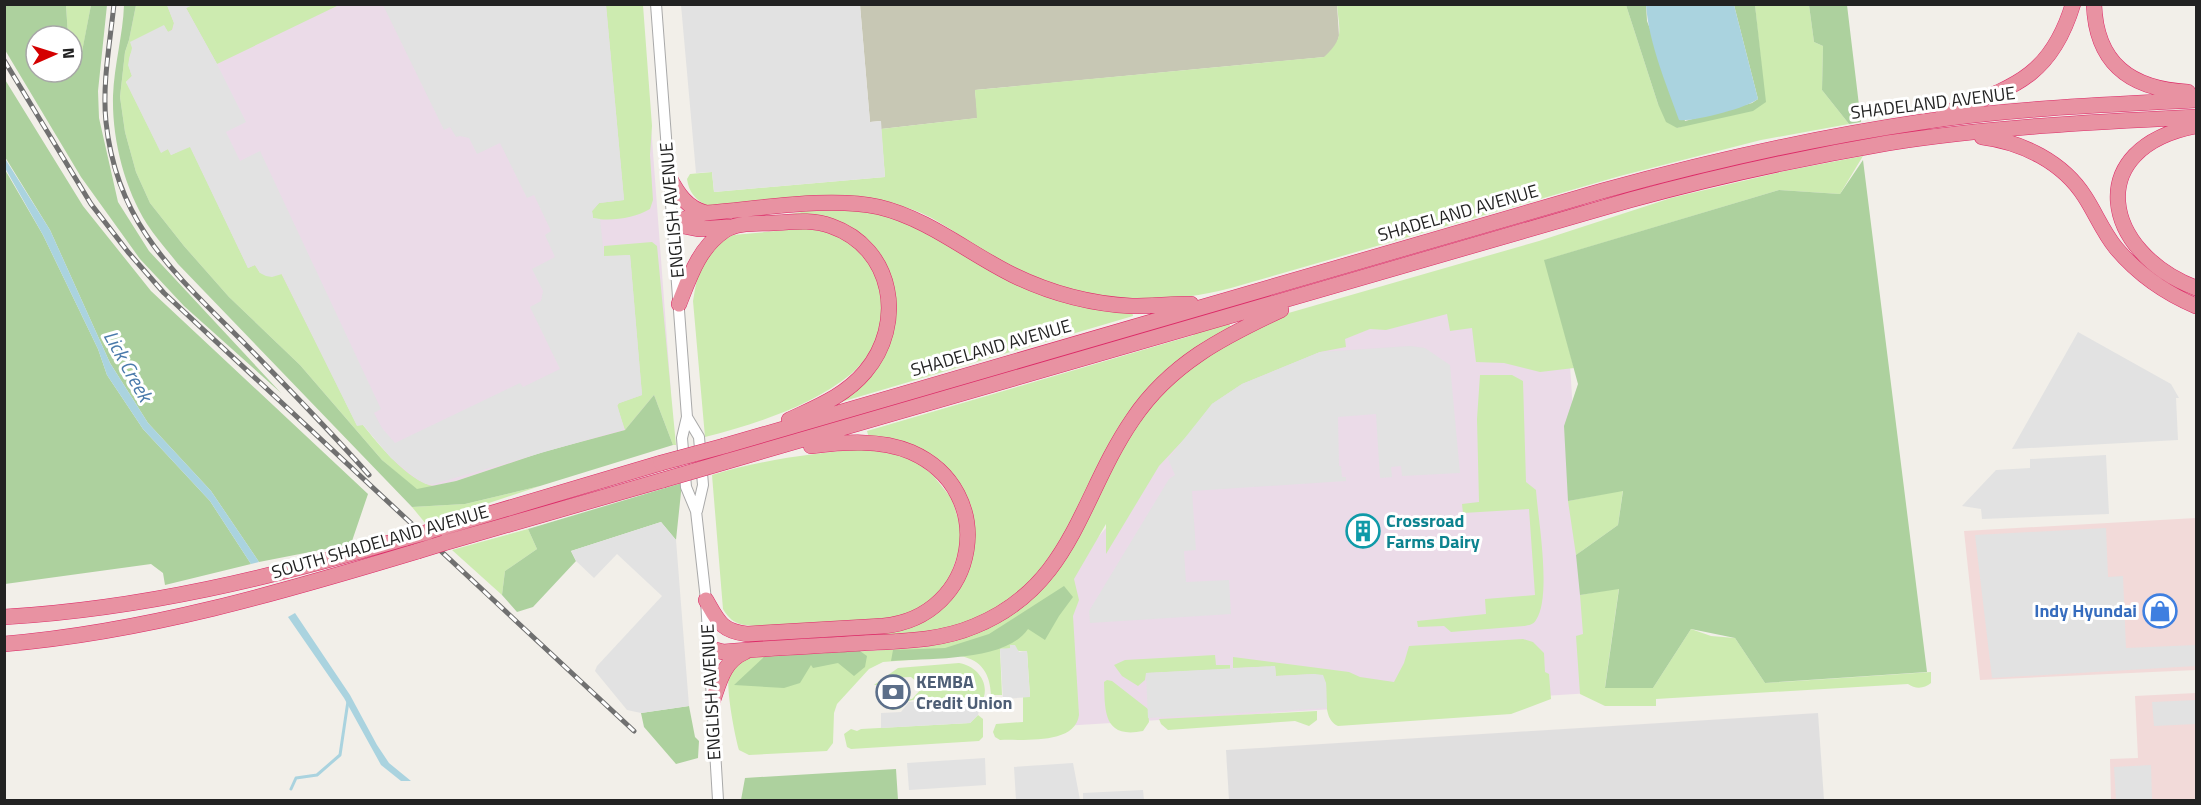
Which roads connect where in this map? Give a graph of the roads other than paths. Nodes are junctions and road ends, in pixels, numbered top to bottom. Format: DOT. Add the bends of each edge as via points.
graph roads {
  1 [pos="656,4"];
  2 [pos="2073,4"];
  3 [pos="2094,4"];
  4 [pos="2196,93"];
  5 [pos="2196,100"];
  6 [pos="2196,117"];
  7 [pos="1923,122"];
  8 [pos="2196,126"];
  9 [pos="1955,135"];
  10 [pos="669,177"];
  11 [pos="706,213"];
  12 [pos="673,224"];
  13 [pos="732,226"];
  14 [pos="1330,288"];
  15 [pos="2196,288"];
  16 [pos="680,304"];
  17 [pos="1209,305"];
  18 [pos="2196,306"];
  19 [pos="687,417"];
  20 [pos="745,441"];
  21 [pos="761,452"];
  22 [pos="696,511"];
  23 [pos="706,600"];
  24 [pos="4,616"];
  25 [pos="747,634"];
  26 [pos="4,644"];
  27 [pos="709,648"];
  28 [pos="750,650"];
  29 [pos="713,700"];
  30 [pos="718,801"];
  1 -- 10 [label="street, ENGLISH AVENUE"];
  2 -- 7 [label="highway" via="2058,42 2028,77 1996,94"];
  3 -- 4 [label="highway" via="2098,37 2118,68 2154,87"];
  5 -- 7 [label="highway, SHADELAND AVENUE" via="2031,110"];
  6 -- 9 [label="highway, SHADELAND AVENUE"];
  7 -- 17 [label="highway, SHADELAND AVENUE" via="1780,147 1676,171"];
  8 -- 15 [label="highway" via="2165,135 2138,150 2123,173 2118,197 2120,218 2135,245 2165,272"];
  9 -- 14 [label="highway, SHADELAND AVENUE" via="1888,143 1700,182"];
  9 -- 18 [label="highway" via="2002,141 2049,161 2083,194 2129,262 2161,288"];
  10 -- 11 [label="highway" via="681,199 698,212"];
  10 -- 12 [label="street, ENGLISH AVENUE"];
  11 -- 12 [label="highway"];
  11 -- 17 [label="highway" via="830,202 876,207 916,220 1014,276 1057,292 1123,305"];
  12 -- 13 [label="highway" via="698,229"];
  12 -- 16 [label="street, ENGLISH AVENUE"];
  13 -- 16 [label="highway" via="698,258"];
  13 -- 20 [label="highway" via="805,221 837,228 871,254 885,280 890,302 882,346 851,387"];
  14 -- 21 [label="highway, SHADELAND AVENUE"];
  14 -- 28 [label="highway" via="1223,338 1165,381 1116,445 1058,560 1032,590 1002,612 965,630 932,638"];
  16 -- 19 [label="street, ENGLISH AVENUE"];
  17 -- 20 [label="highway, SHADELAND AVENUE"];
  19 -- 22 [label="street, ENGLISH AVENUE" via="682,438 686,487"];
  19 -- 22 [label="street, ENGLISH AVENUE" via="699,436 703,484"];
  20 -- 24 [label="highway, SOUTH SHADELAND AVENUE, bridge" via="311,566 197,593 80,610"];
  21 -- 25 [label="highway" via="837,443 882,445 908,451 928,462 952,485 964,508 969,541 962,569 949,591 931,609 909,621 887,626"];
  21 -- 26 [label="highway, SOUTH SHADELAND AVENUE, bridge" via="229,605 57,639"];
  22 -- 23 [label="street, ENGLISH AVENUE"];
  23 -- 25 [label="highway" via="725,628"];
  23 -- 27 [label="street, ENGLISH AVENUE"];
  25 -- 27 [label="highway"];
  27 -- 28 [label="highway" via="723,652"];
  27 -- 29 [label="street, ENGLISH AVENUE"];
  28 -- 29 [label="highway" via="726,666"];
  29 -- 30 [label="street, ENGLISH AVENUE"];
}
